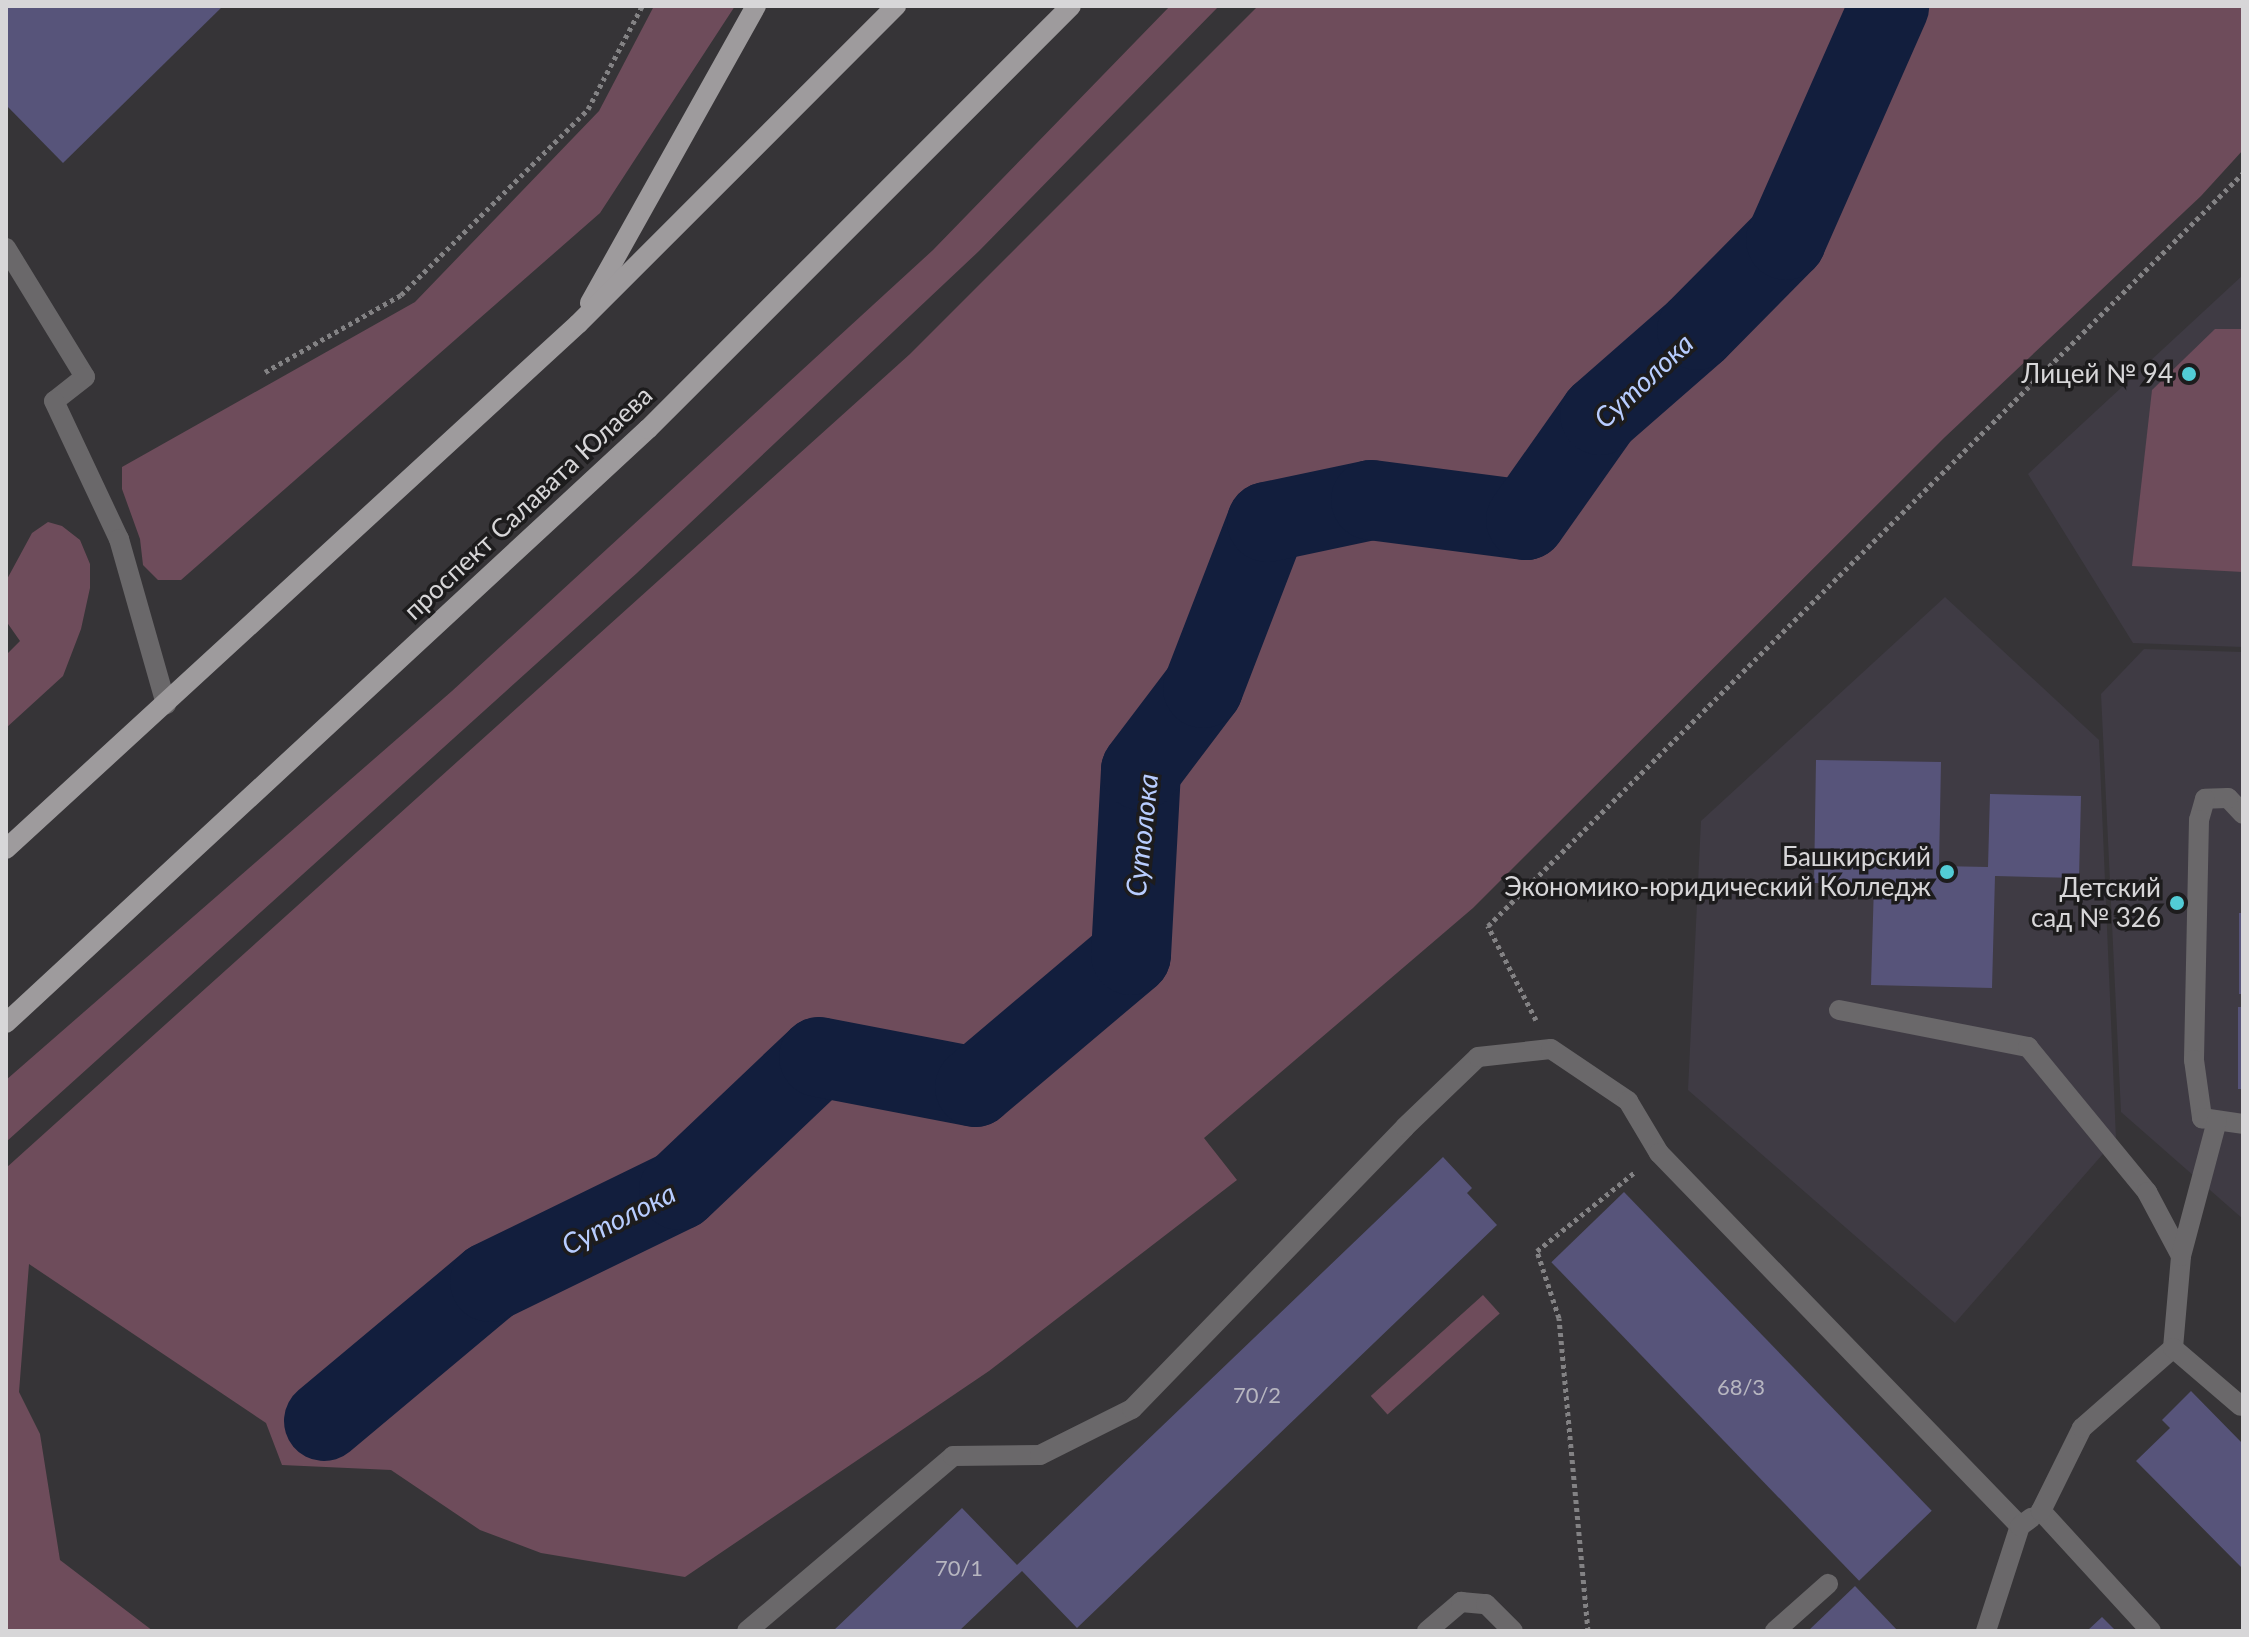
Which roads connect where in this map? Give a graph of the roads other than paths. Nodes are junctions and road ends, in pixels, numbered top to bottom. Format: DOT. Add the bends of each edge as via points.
graph roads {
  1 [pos="756,6"];
  2 [pos="896,6"];
  3 [pos="1071,6"];
  4 [pos="6,248"];
  5 [pos="578,324"];
  6 [pos="166,704"];
  7 [pos="2243,814"];
  8 [pos="6,849"];
  9 [pos="1839,1010"];
  10 [pos="6,1023"];
  11 [pos="2217,1121"];
  12 [pos="2243,1124"];
  13 [pos="2181,1256"];
  14 [pos="2173,1348"];
  15 [pos="2241,1406"];
  16 [pos="2041,1511"];
  17 [pos="2020,1526"];
  18 [pos="1828,1584"];
  19 [pos="747,1631"];
  20 [pos="1427,1631"];
  21 [pos="1513,1631"];
  22 [pos="1775,1631"];
  23 [pos="1986,1631"];
  24 [pos="2151,1631"];
  1 -- 5 [label="main road"];
  2 -- 5 [label="main road"];
  3 -- 10 [label="main road, проспект Салавата Юлаева" via="648,429"];
  4 -- 6 [label="lane" via="85,377 54,401 119,539"];
  5 -- 6 [label="main road"];
  6 -- 8 [label="main road"];
  7 -- 11 [label="lane" via="2228,798 2205,799 2199,820 2194,1060 2202,1118"];
  9 -- 13 [label="lane" via="2028,1047 2147,1192"];
  11 -- 12 [label="lane"];
  11 -- 13 [label="lane"];
  13 -- 14 [label="lane"];
  14 -- 15 [label="lane"];
  14 -- 16 [label="lane" via="2082,1428"];
  16 -- 17 [label="lane"];
  16 -- 24 [label="lane"];
  17 -- 19 [label="lane" via="1659,1153 1628,1101 1551,1049 1478,1057 1132,1409 1040,1455 953,1456"];
  17 -- 23 [label="lane"];
  18 -- 22 [label="lane"];
  20 -- 21 [label="lane" via="1461,1602 1486,1604"];
}
